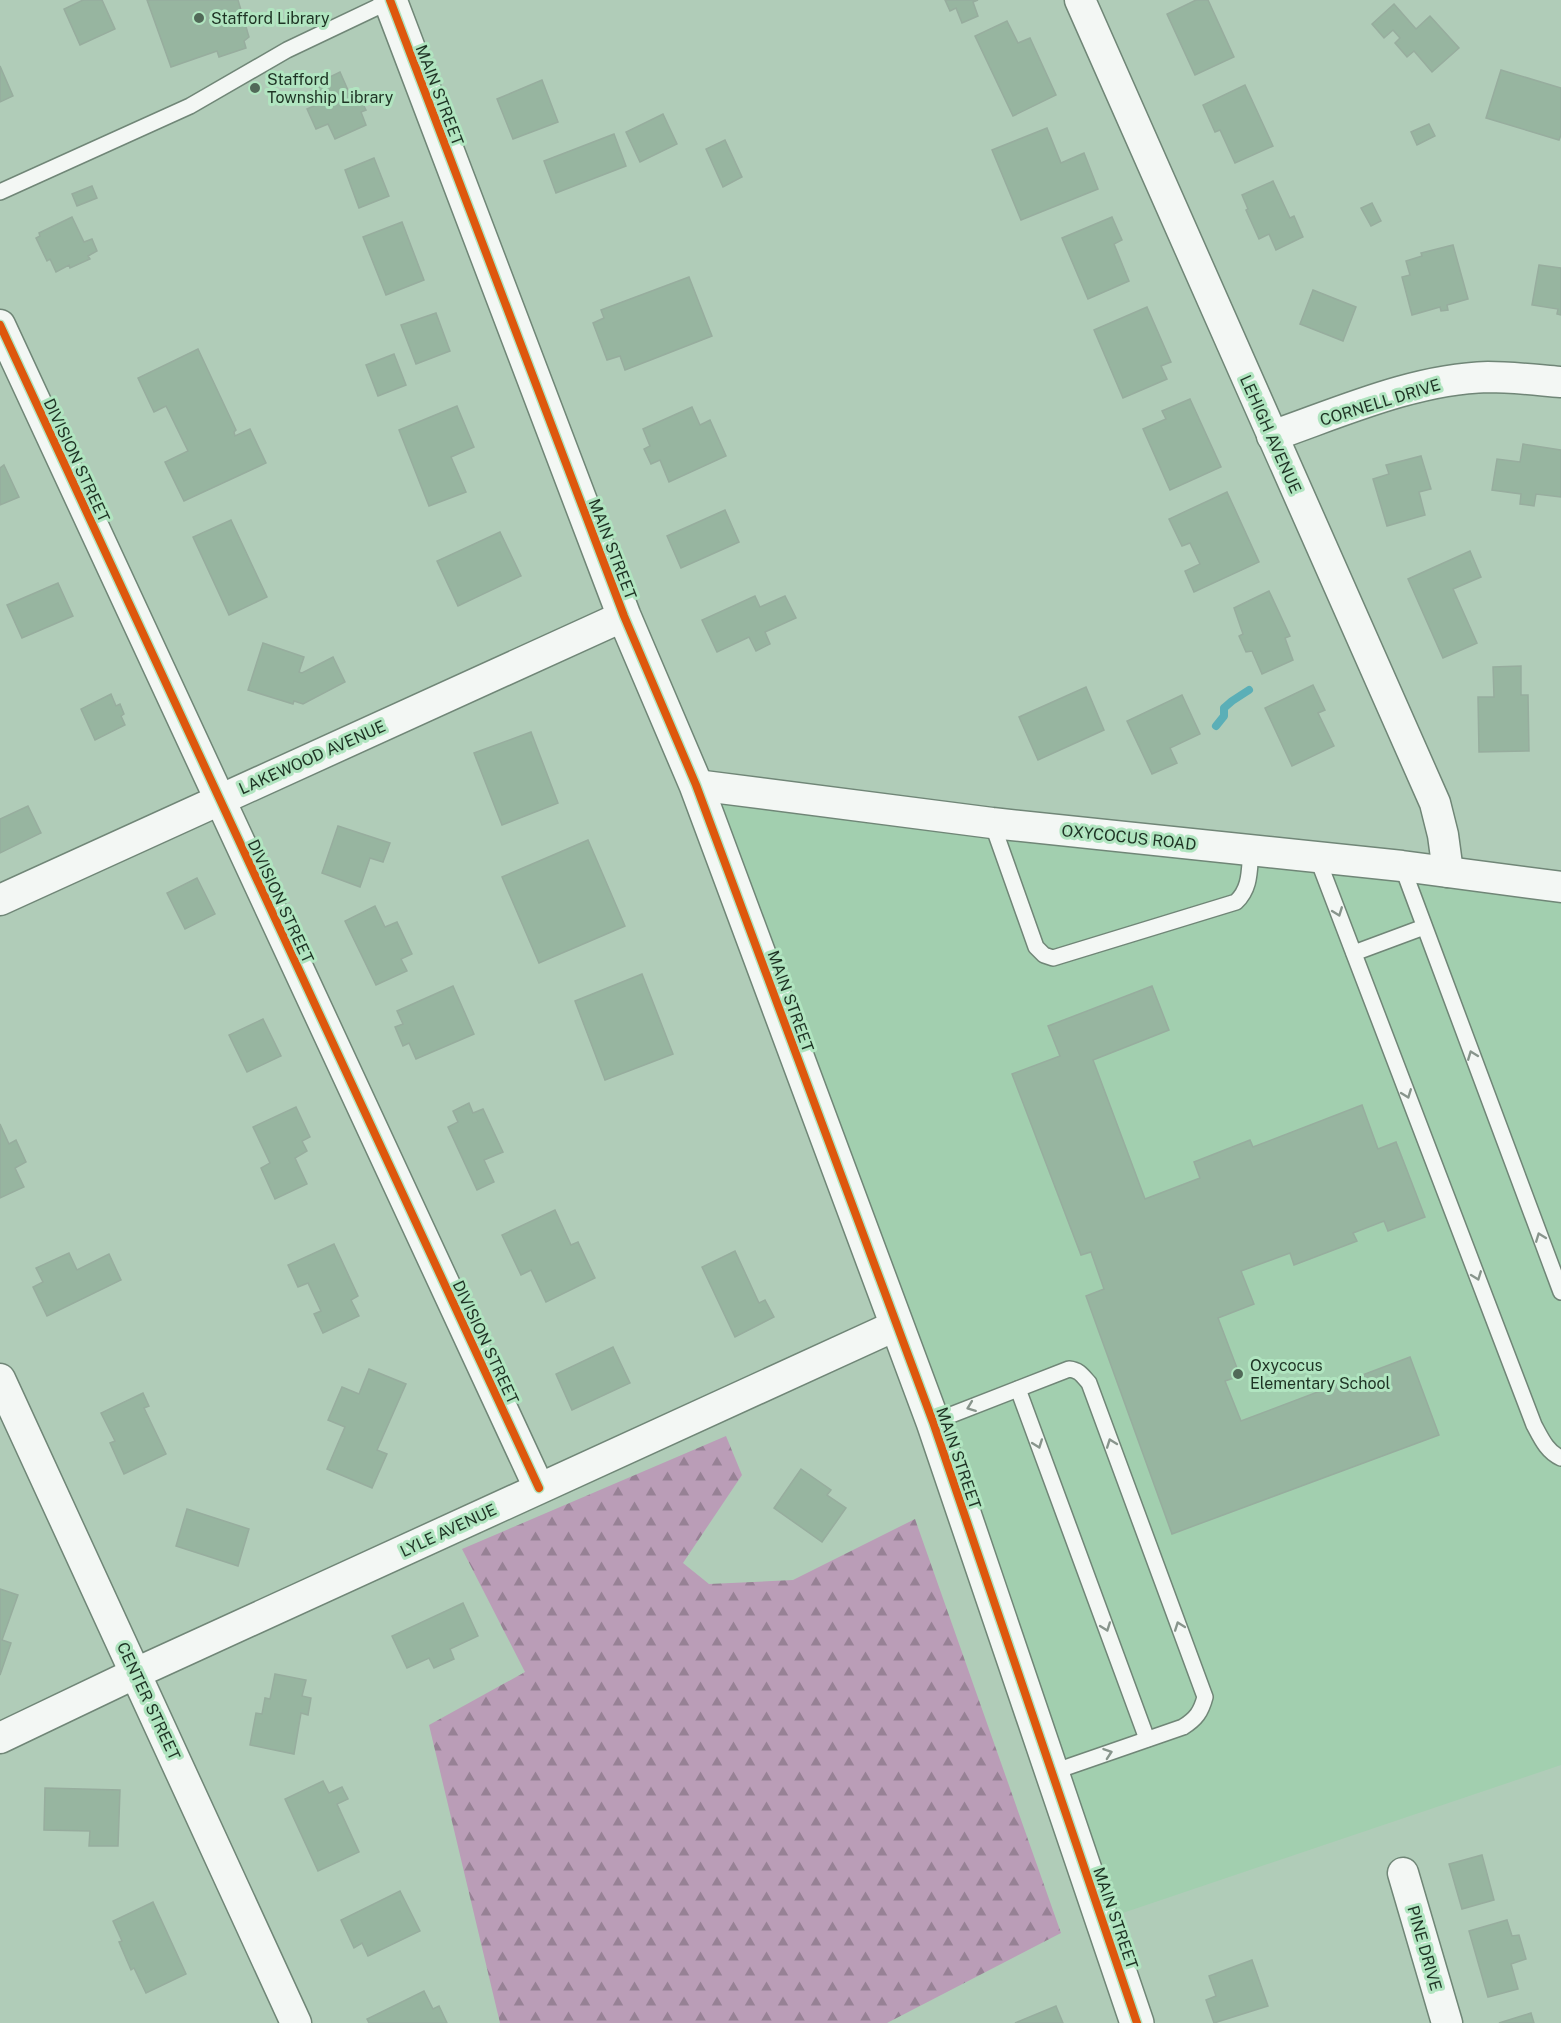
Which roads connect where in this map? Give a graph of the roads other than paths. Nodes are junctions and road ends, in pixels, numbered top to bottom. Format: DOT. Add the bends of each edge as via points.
graph roads {
  1 [pos="390,0"];
  2 [pos="1080,0"];
  3 [pos="0,192"];
  4 [pos="0,325"];
  5 [pos="1561,382"];
  6 [pos="1272,436"];
  7 [pos="624,616"];
  8 [pos="696,785"];
  9 [pos="219,800"];
  10 [pos="992,823"];
  11 [pos="1251,850"];
  12 [pos="1317,857"];
  13 [pos="1402,866"];
  14 [pos="1448,872"];
  15 [pos="1561,887"];
  16 [pos="0,900"];
  17 [pos="1424,927"];
  18 [pos="1353,953"];
  19 [pos="1561,1292"];
  20 [pos="897,1325"];
  21 [pos="0,1379"];
  22 [pos="1018,1389"];
  23 [pos="933,1422"];
  24 [pos="1561,1458"];
  25 [pos="539,1488"];
  26 [pos="136,1673"];
  27 [pos="0,1738"];
  28 [pos="1147,1739"];
  29 [pos="1053,1772"];
  30 [pos="1402,1873"];
  31 [pos="296,2023"];
  32 [pos="1137,2023"];
  33 [pos="1447,2023"];
  1 -- 3 [label="lane" via="287,50 190,106"];
  1 -- 7 [label="highway, MAIN STREET"];
  2 -- 6 [label="street, LEHIGH AVENUE"];
  4 -- 9 [label="street, DIVISION STREET"];
  5 -- 6 [label="street, CORNELL DRIVE" via="1488,377 1444,382 1388,396"];
  6 -- 14 [label="street, LEHIGH AVENUE" via="1435,803"];
  7 -- 8 [label="highway, MAIN STREET"];
  7 -- 9 [label="street, LAKEWOOD AVENUE"];
  8 -- 10 [label="street, OXYCOCUS ROAD"];
  8 -- 20 [label="highway, MAIN STREET"];
  9 -- 16 [label="street, LAKEWOOD AVENUE"];
  9 -- 25 [label="street, DIVISION STREET"];
  10 -- 11 [label="street, OXYCOCUS ROAD"];
  10 -- 11 [label="lane" via="1036,947 1053,958 1236,902 1248,885"];
  11 -- 12 [label="street, OXYCOCUS ROAD"];
  12 -- 13 [label="street, OXYCOCUS ROAD"];
  12 -- 18 [label="lane, one-way"];
  13 -- 14 [label="street, OXYCOCUS ROAD"];
  13 -- 17 [label="lane"];
  14 -- 15 [label="street, OXYCOCUS ROAD"];
  17 -- 18 [label="lane"];
  19 -- 17 [label="lane, one-way"];
  18 -- 24 [label="lane, one-way" via="1534,1425 1546,1447"];
  20 -- 23 [label="highway, MAIN STREET"];
  20 -- 25 [label="street, LYLE AVENUE"];
  21 -- 26 [label="street, CENTER STREET"];
  22 -- 23 [label="lane, one-way"];
  22 -- 28 [label="lane, one-way"];
  28 -- 22 [label="lane, one-way" via="1195,1720 1205,1697 1201,1686 1089,1383 1077,1370 1069,1369"];
  23 -- 29 [label="highway, MAIN STREET"];
  25 -- 26 [label="street, LYLE AVENUE"];
  26 -- 27 [label="street, LYLE AVENUE"];
  26 -- 31 [label="street, CENTER STREET"];
  29 -- 28 [label="lane, one-way"];
  29 -- 32 [label="highway, MAIN STREET"];
  30 -- 33 [label="street, PINE DRIVE"];
}
